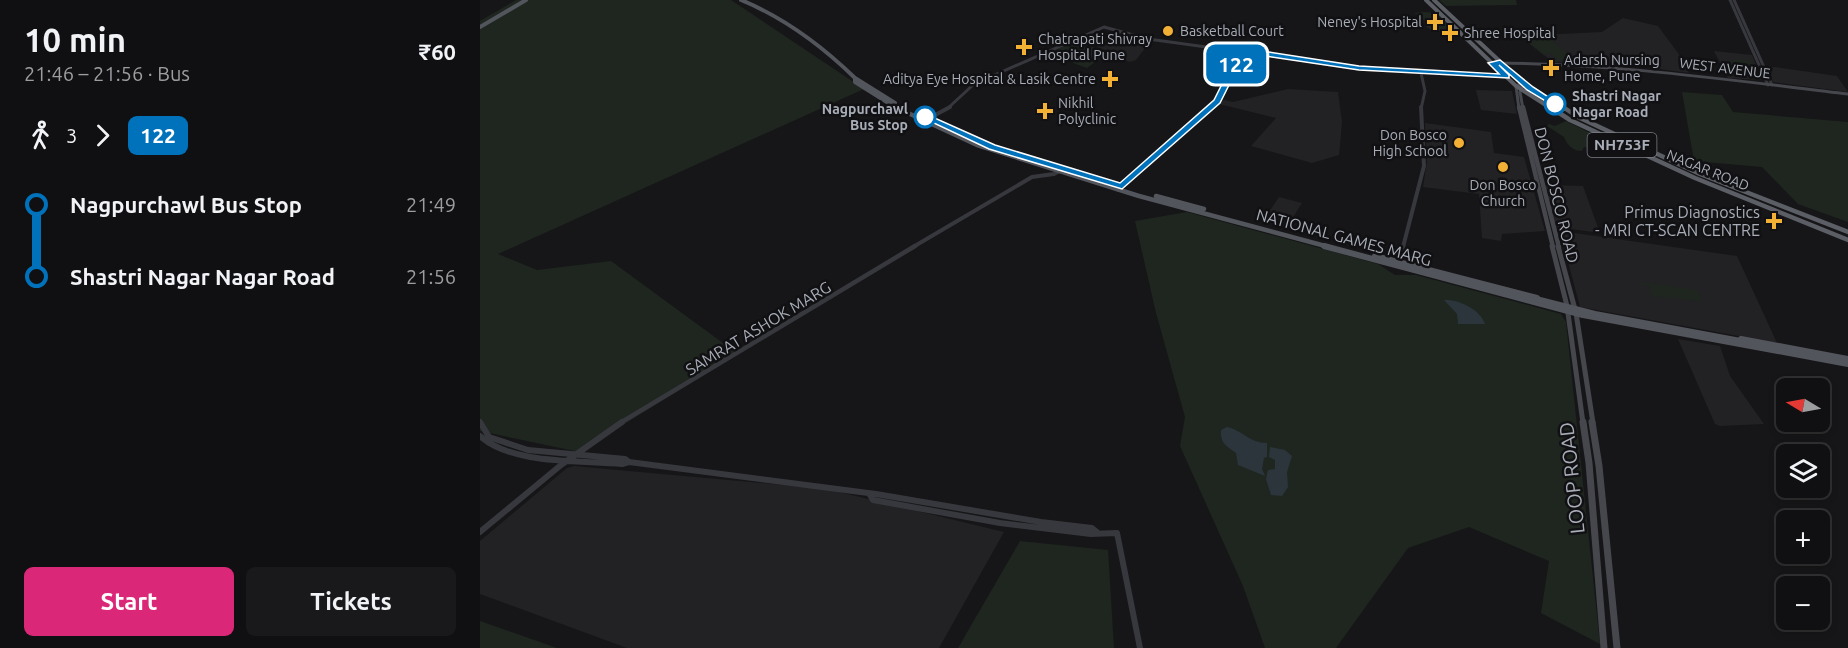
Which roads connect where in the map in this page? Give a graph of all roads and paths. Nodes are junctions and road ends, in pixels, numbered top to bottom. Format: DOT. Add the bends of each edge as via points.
graph roads {
  1 [pos="524,0"];
  2 [pos="741,0"];
  3 [pos="1426,0"];
  4 [pos="1434,0"];
  5 [pos="1732,0"];
  6 [pos="480,26"];
  7 [pos="1243,50"];
  8 [pos="1500,62"];
  9 [pos="1491,63"];
  10 [pos="1420,72"];
  11 [pos="1511,72"];
  12 [pos="1506,77"];
  13 [pos="1525,84"];
  14 [pos="1770,84"];
  15 [pos="1518,87"];
  16 [pos="1848,94"];
  17 [pos="1533,97"];
  18 [pos="1521,98"];
  19 [pos="926,120"];
  20 [pos="1061,171"];
  21 [pos="1120,188"];
  22 [pos="1848,232"];
  23 [pos="1848,240"];
  24 [pos="1377,258"];
  25 [pos="1399,261"];
  26 [pos="1571,309"];
  27 [pos="1848,362"];
  28 [pos="480,422"];
  29 [pos="480,436"];
  30 [pos="575,454"];
  31 [pos="570,459"];
  32 [pos="629,462"];
  33 [pos="870,495"];
  34 [pos="909,500"];
  35 [pos="905,506"];
  36 [pos="480,532"];
  37 [pos="1097,532"];
  38 [pos="1140,648"];
  39 [pos="1604,648"];
  40 [pos="1617,648"];
  1 -- 6 [label="main road"];
  2 -- 19 [label="main road, NATIONAL GAMES MARG" via="800,29 832,55 855,82 881,100"];
  3 -- 9 [label="highway, NAGAR ROAD / NH753F"];
  4 -- 8 [label="highway, NAGAR ROAD / NH753F"];
  5 -- 14 [label="street"];
  7 -- 10 [label="street" via="1359,68"];
  7 -- 19 [label="street" via="1147,38 1104,27 974,84 949,108"];
  7 -- 21 [label="street" via="1217,101"];
  8 -- 9 [label="main road, WEST AVENUE"];
  8 -- 11 [label="highway, NAGAR ROAD / NH753F"];
  8 -- 14 [label="main road, WEST AVENUE" via="1642,69"];
  9 -- 12 [label="highway, NAGAR ROAD / NH753F"];
  10 -- 12 [label="street"];
  10 -- 25 [label="street" via="1425,91 1421,104 1424,166"];
  11 -- 13 [label="highway, NAGAR ROAD / NH753F"];
  11 -- 14 [label="main road, WEST AVENUE" via="1509,67 1515,64 1551,65"];
  12 -- 15 [label="highway, NAGAR ROAD / NH753F"];
  13 -- 15 [label="main road"];
  13 -- 22 [label="highway, NAGAR ROAD / NH753F" via="1578,117 1662,158"];
  14 -- 16 [label="main road, WEST AVENUE"];
  15 -- 17 [label="highway, NAGAR ROAD / NH753F"];
  15 -- 18 [label="main road, DON BOSCO ROAD"];
  15 -- 26 [label="main road, DON BOSCO ROAD" via="1521,117"];
  17 -- 18 [label="highway"];
  17 -- 23 [label="highway, NAGAR ROAD / NH753F" via="1656,161"];
  18 -- 26 [label="main road, DON BOSCO ROAD"];
  19 -- 20 [label="main road, NATIONAL GAMES MARG" via="988,150"];
  20 -- 21 [label="main road, NATIONAL GAMES MARG"];
  20 -- 30 [label="street, SAMRAT ASHOK MARG" via="1032,177 1011,188"];
  21 -- 24 [label="main road, NATIONAL GAMES MARG"];
  24 -- 25 [label="main road, NATIONAL GAMES MARG"];
  24 -- 26 [label="main road, NATIONAL GAMES MARG"];
  24 -- 27 [label="main road, bridge" via="1599,317"];
  25 -- 26 [label="main road, NATIONAL GAMES MARG"];
  26 -- 27 [label="main road, NATIONAL GAMES MARG"];
  26 -- 39 [label="main road, LOOP ROAD"];
  26 -- 40 [label="main road, LOOP ROAD" via="1599,466"];
  28 -- 30 [label="street" via="489,437 509,445"];
  29 -- 31 [label="street" via="505,451"];
  30 -- 31 [label="street, SAMRAT ASHOK MARG"];
  30 -- 32 [label="street"];
  31 -- 32 [label="street"];
  31 -- 36 [label="street, SAMRAT ASHOK MARG"];
  32 -- 33 [label="street"];
  33 -- 34 [label="street"];
  33 -- 35 [label="street" via="873,500"];
  34 -- 35 [label="street"];
  34 -- 37 [label="street" via="1092,528"];
  35 -- 37 [label="street" via="1023,526"];
  37 -- 38 [label="street" via="1117,533"];
}
